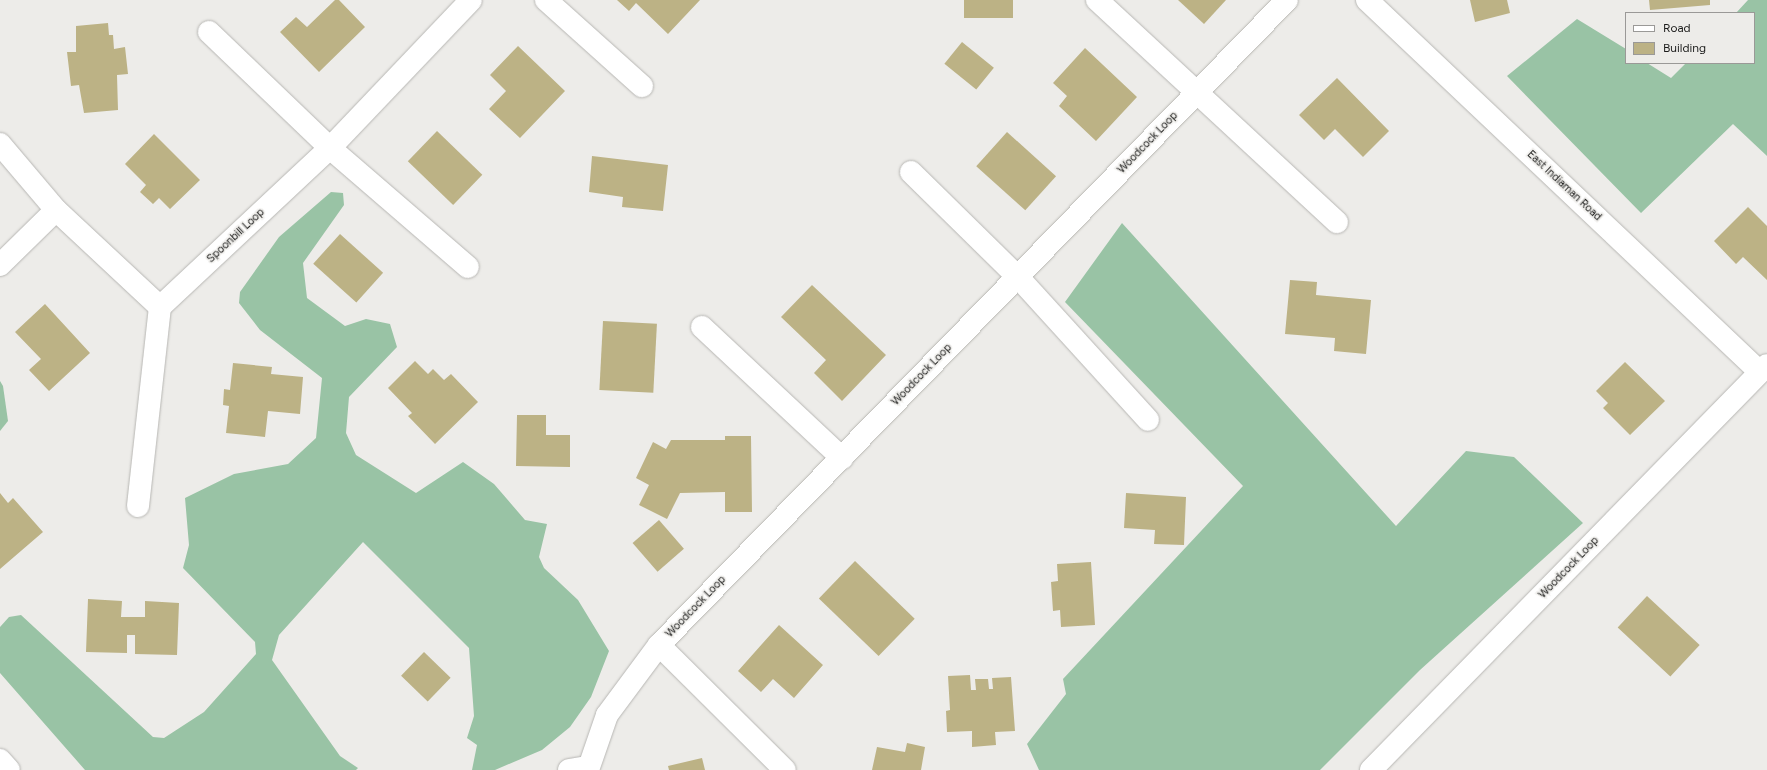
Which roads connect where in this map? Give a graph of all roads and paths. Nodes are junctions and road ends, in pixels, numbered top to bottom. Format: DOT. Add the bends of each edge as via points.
graph roads {
  1 [pos="471,0"];
  2 [pos="546,0"];
  3 [pos="1097,0"];
  4 [pos="1287,0"];
  5 [pos="1367,0"];
  6 [pos="209,32"];
  7 [pos="642,86"];
  8 [pos="1197,92"];
  9 [pos="0,144"];
  10 [pos="330,148"];
  11 [pos="911,172"];
  12 [pos="56,210"];
  13 [pos="1337,222"];
  14 [pos="0,265"];
  15 [pos="468,267"];
  16 [pos="1018,277"];
  17 [pos="160,307"];
  18 [pos="702,327"];
  19 [pos="1764,369"];
  20 [pos="1148,420"];
  21 [pos="842,458"];
  22 [pos="138,506"];
  23 [pos="660,645"];
  24 [pos="0,760"];
  25 [pos="581,769"];
  26 [pos="9,770"];
  27 [pos="785,770"];
  28 [pos="1371,770"];
  1 -- 10 [label="street, Spoonbill Loop"];
  2 -- 7 [label="street"];
  3 -- 8 [label="street"];
  4 -- 8 [label="street, Woodcock Loop"];
  5 -- 19 [label="street, East Indiaman Road"];
  6 -- 10 [label="street"];
  8 -- 13 [label="street"];
  8 -- 16 [label="street, Woodcock Loop"];
  9 -- 12 [label="street"];
  10 -- 15 [label="street"];
  10 -- 17 [label="street, Spoonbill Loop"];
  11 -- 16 [label="street"];
  12 -- 14 [label="street"];
  12 -- 17 [label="street"];
  16 -- 20 [label="street"];
  16 -- 21 [label="street, Woodcock Loop"];
  17 -- 22 [label="street"];
  18 -- 21 [label="street"];
  19 -- 28 [label="street, Woodcock Loop"];
  21 -- 23 [label="street, Woodcock Loop"];
  23 -- 25 [label="street, Woodcock Loop" via="606,716"];
  23 -- 27 [label="street"];
  24 -- 26 [label="street"];
}
